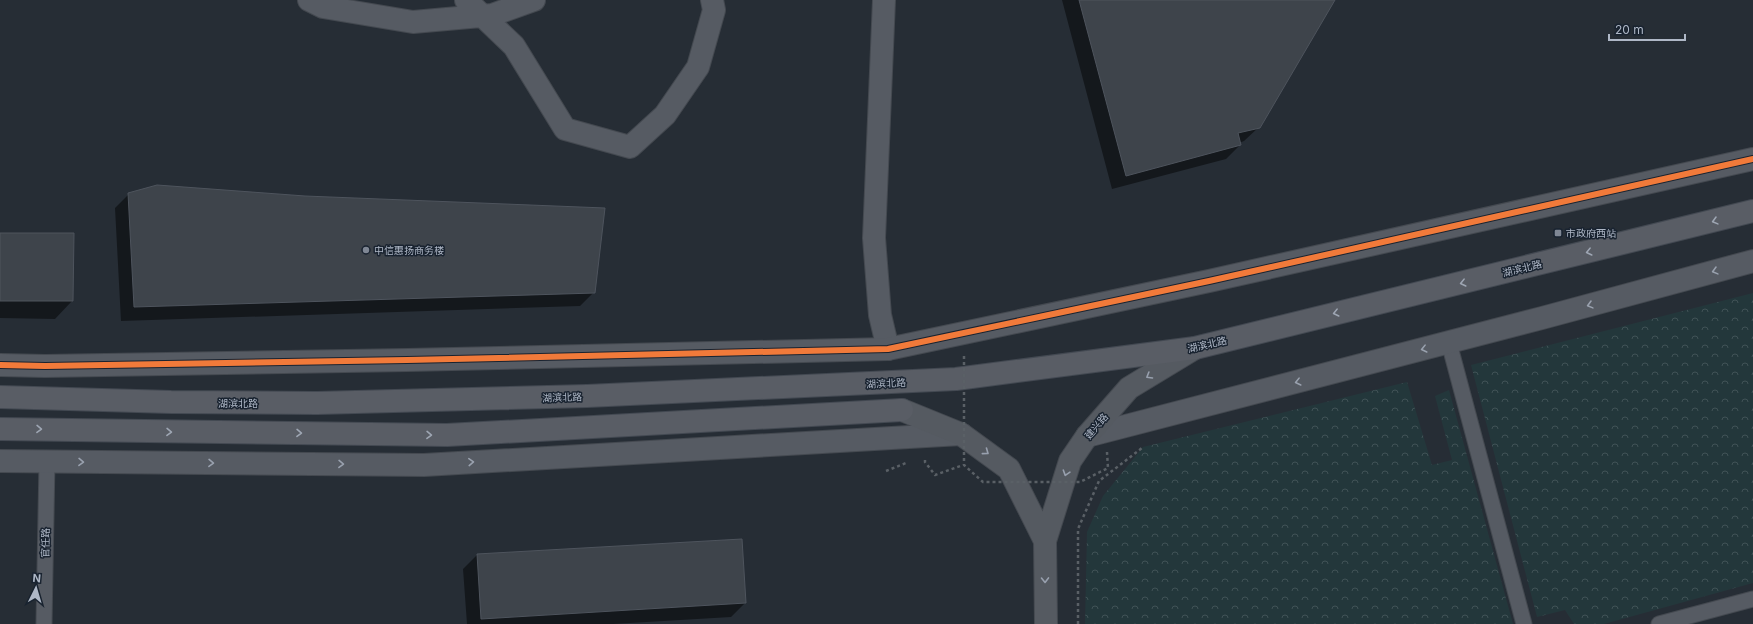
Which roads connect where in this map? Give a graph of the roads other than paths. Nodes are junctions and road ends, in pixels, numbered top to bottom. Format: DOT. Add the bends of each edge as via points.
graph roads {
  1 [pos="309,0"];
  2 [pos="466,0"];
  3 [pos="534,0"];
  4 [pos="712,0"];
  5 [pos="884,0"];
  6 [pos="482,16"];
  7 [pos="1753,159"];
  8 [pos="1753,211"];
  9 [pos="1753,261"];
  10 [pos="1449,343"];
  11 [pos="1195,348"];
  12 [pos="888,349"];
  13 [pos="0,365"];
  14 [pos="0,397"];
  15 [pos="0,429"];
  16 [pos="961,434"];
  17 [pos="1087,436"];
  18 [pos="0,461"];
  19 [pos="47,461"];
  20 [pos="1045,540"];
  21 [pos="1753,599"];
  22 [pos="44,624"];
  23 [pos="1046,624"];
  24 [pos="1524,624"];
  25 [pos="1659,624"];
  1 -- 6 [label="street" via="323,6 413,22"];
  2 -- 6 [label="street"];
  3 -- 6 [label="street"];
  4 -- 6 [label="street" via="714,10 698,67 665,115 630,147 565,129 514,46"];
  5 -- 12 [label="street" via="874,238 880,315"];
  7 -- 12 [label="street" via="1209,281"];
  8 -- 11 [label="main road, 湖滨北路, one-way"];
  9 -- 10 [label="street, one-way"];
  10 -- 17 [label="street, one-way"];
  10 -- 24 [label="lane"];
  11 -- 14 [label="main road, 湖滨北路" via="956,380 595,396 316,403"];
  11 -- 17 [label="main road, 建兴路, one-way" via="1128,388"];
  12 -- 13 [label="street" via="407,360"];
  15 -- 16 [label="main road, 建兴路, one-way" via="447,435 902,410"];
  19 -- 16 [label="street, one-way" via="424,465"];
  16 -- 20 [label="main road, 建兴路, one-way" via="1009,468"];
  17 -- 20 [label="main road, 建兴路, one-way" via="1070,461"];
  18 -- 19 [label="street"];
  19 -- 22 [label="lane, 官任路"];
  20 -- 23 [label="main road, 建兴路, one-way"];
  21 -- 25 [label="lane"];
}
